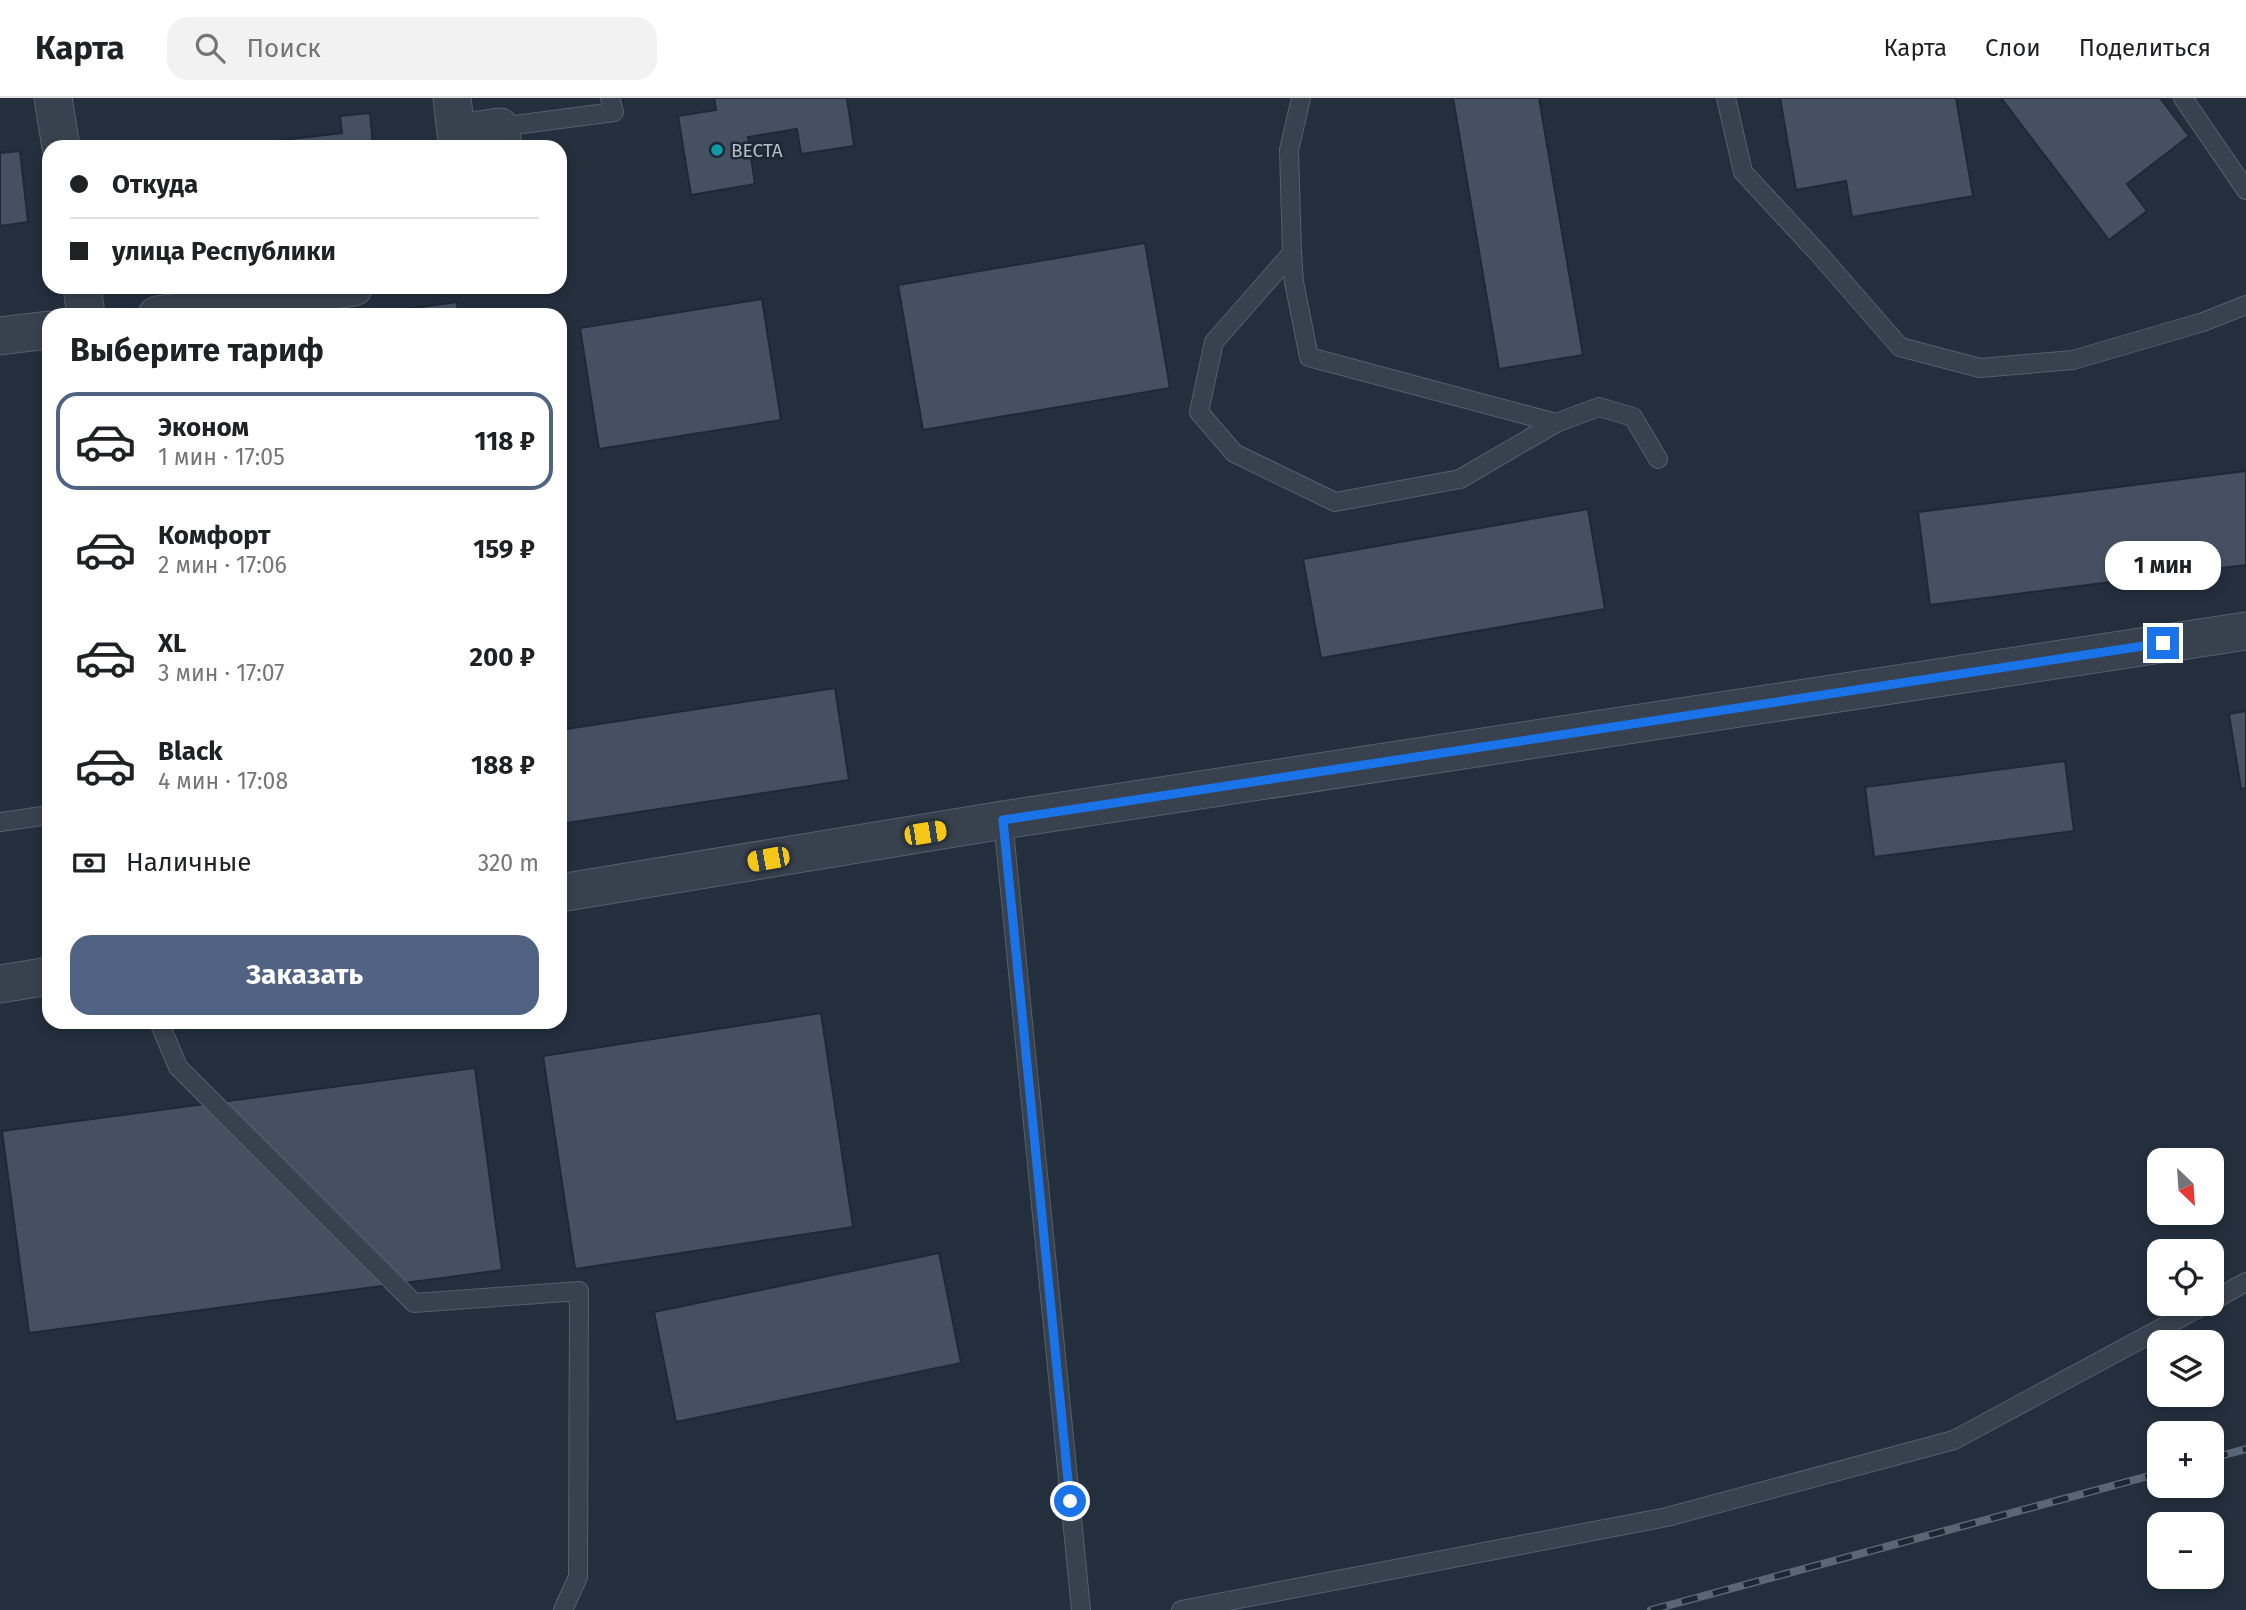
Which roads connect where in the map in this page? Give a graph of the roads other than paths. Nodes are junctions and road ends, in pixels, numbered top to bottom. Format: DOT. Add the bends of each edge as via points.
graph roads {
  1 [pos="53,98"];
  2 [pos="452,98"];
  3 [pos="610,98"];
  4 [pos="1301,98"];
  5 [pos="1726,98"];
  6 [pos="2183,98"];
  7 [pos="501,137"];
  8 [pos="60,140"];
  9 [pos="2246,190"];
  10 [pos="1292,253"];
  11 [pos="305,294"];
  12 [pos="2246,305"];
  13 [pos="206,308"];
  14 [pos="42,331"];
  15 [pos="0,336"];
  16 [pos="1556,423"];
  17 [pos="1658,459"];
  18 [pos="2246,631"];
  19 [pos="42,816"];
  20 [pos="1003,820"];
  21 [pos="0,822"];
  22 [pos="567,891"];
  23 [pos="42,977"];
  24 [pos="0,984"];
  25 [pos="162,1029"];
  26 [pos="2246,1282"];
  27 [pos="2224,1294"];
  28 [pos="2184,1316"];
  29 [pos="563,1610"];
  30 [pos="1081,1610"];
  31 [pos="1181,1610"];
  1 -- 8 [label="street"];
  2 -- 7 [label="street" via="456,133"];
  3 -- 7 [label="lane" via="614,112"];
  4 -- 10 [label="lane" via="1289,150"];
  5 -- 12 [label="lane" via="1743,172 1900,347 1980,368 2073,360"];
  6 -- 9 [label="lane"];
  10 -- 16 [label="lane" via="1309,357"];
  10 -- 16 [label="lane" via="1214,342 1199,412 1234,453 1335,502 1460,479"];
  11 -- 13 [label="street"];
  14 -- 15 [label="street"];
  16 -- 17 [label="lane" via="1599,407 1633,417"];
  18 -- 20 [label="street"];
  19 -- 21 [label="lane"];
  20 -- 22 [label="street"];
  20 -- 30 [label="lane"];
  23 -- 24 [label="street"];
  25 -- 29 [label="lane" via="178,1067 414,1303 579,1292 578,1577"];
  26 -- 27 [label="lane"];
  28 -- 31 [label="lane" via="1954,1440 1668,1517"];
}
